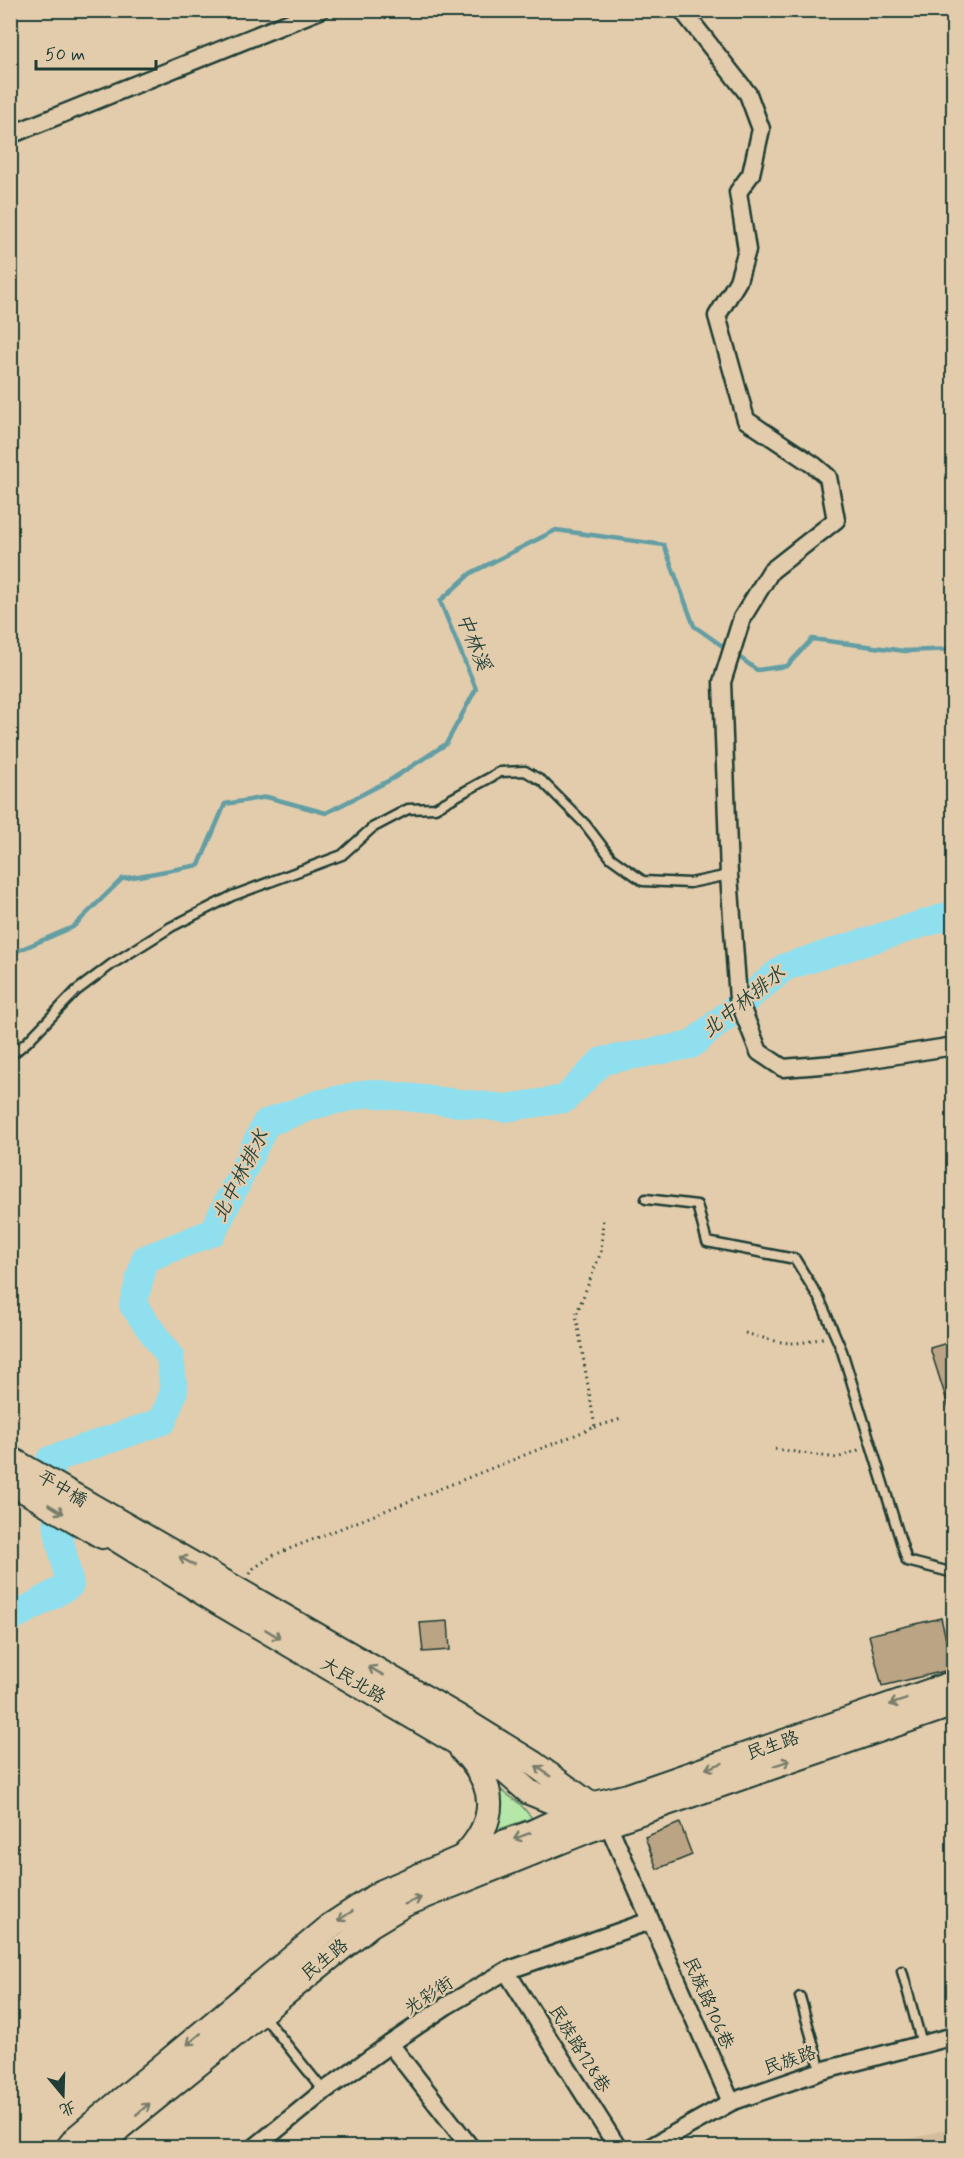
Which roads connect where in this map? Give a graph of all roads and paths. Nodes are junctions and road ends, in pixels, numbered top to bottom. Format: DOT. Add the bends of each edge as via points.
graph roads {
  1 [pos="320,10"];
  2 [pos="682,10"];
  3 [pos="10,135"];
  4 [pos="729,875"];
  5 [pos="954,1046"];
  6 [pos="10,1056"];
  7 [pos="646,1199"];
  8 [pos="603,1218"];
  9 [pos="746,1333"];
  10 [pos="835,1334"];
  11 [pos="621,1419"];
  12 [pos="595,1427"];
  13 [pos="871,1445"];
  14 [pos="775,1449"];
  15 [pos="10,1459"];
  16 [pos="10,1482"];
  17 [pos="107,1528"];
  18 [pos="954,1573"];
  19 [pos="238,1590"];
  20 [pos="954,1683"];
  21 [pos="954,1704"];
  22 [pos="454,1742"];
  23 [pos="590,1818"];
  24 [pos="461,1858"];
  25 [pos="650,1921"];
  26 [pos="506,1971"];
  27 [pos="902,1971"];
  28 [pos="800,1997"];
  29 [pos="254,2003"];
  30 [pos="954,2036"];
  31 [pos="390,2044"];
  32 [pos="922,2044"];
  33 [pos="821,2071"];
  34 [pos="324,2091"];
  35 [pos="731,2102"];
  36 [pos="259,2146"];
  37 [pos="68,2148"];
  38 [pos="99,2148"];
  39 [pos="471,2148"];
  40 [pos="618,2148"];
  41 [pos="649,2148"];
  1 -- 3 [label="street"];
  2 -- 4 [label="street" via="748,94 760,129 751,174 738,192 747,250 738,281 717,316 746,420 828,477 836,520 771,571 742,618 722,682"];
  4 -- 5 [label="street" via="738,999 759,1052 783,1068 846,1063"];
  4 -- 6 [label="lane" via="690,883 643,881 611,858 585,824 542,781 525,771 500,772 435,808 408,809 372,828 342,855 232,896 171,927 76,991"];
  7 -- 10 [label="lane" via="697,1205 707,1242 795,1259"];
  8 -- 12 [label="path" via="601,1252 576,1315"];
  9 -- 10 [label="path" via="786,1344 804,1344"];
  10 -- 13 [label="lane"];
  11 -- 12 [label="path"];
  12 -- 19 [label="path" via="274,1555 254,1568"];
  13 -- 14 [label="path" via="837,1458"];
  13 -- 18 [label="lane" via="907,1561"];
  15 -- 17 [label="main road, 平中橋"];
  16 -- 17 [label="main road, 平中橋, one-way"];
  19 -- 17 [label="main road, 大民北路, one-way"];
  17 -- 22 [label="main road, 大民北路, one-way" via="107,1533 223,1605"];
  23 -- 19 [label="main road, 大民北路, one-way" via="534,1764"];
  20 -- 23 [label="main road, 民生路, one-way" via="628,1796"];
  23 -- 21 [label="main road, 民生路, one-way"];
  22 -- 23 [label="main road, 大民北路" via="505,1771 529,1792"];
  22 -- 24 [label="main road" via="473,1761 489,1791 486,1823 477,1843"];
  23 -- 24 [label="main road, one-way" via="531,1833"];
  23 -- 25 [label="street, 民族路106巷"];
  29 -- 23 [label="main road, 民生路, one-way" via="405,1904"];
  24 -- 29 [label="main road, one-way" via="382,1893 333,1924"];
  25 -- 26 [label="street, 光彩街"];
  25 -- 35 [label="street, 民族路106巷"];
  26 -- 31 [label="street, 光彩街"];
  26 -- 40 [label="street, 民族路128巷"];
  27 -- 32 [label="lane"];
  28 -- 33 [label="lane"];
  29 -- 34 [label="lane"];
  29 -- 37 [label="main road, one-way"];
  38 -- 29 [label="main road, 民生路, one-way"];
  30 -- 32 [label="street, 民族路"];
  31 -- 34 [label="street, 光彩街"];
  31 -- 39 [label="street"];
  32 -- 33 [label="street, 民族路"];
  33 -- 35 [label="street, 民族路"];
  34 -- 36 [label="street, 光彩街"];
  35 -- 41 [label="street, 民族路"];
}
